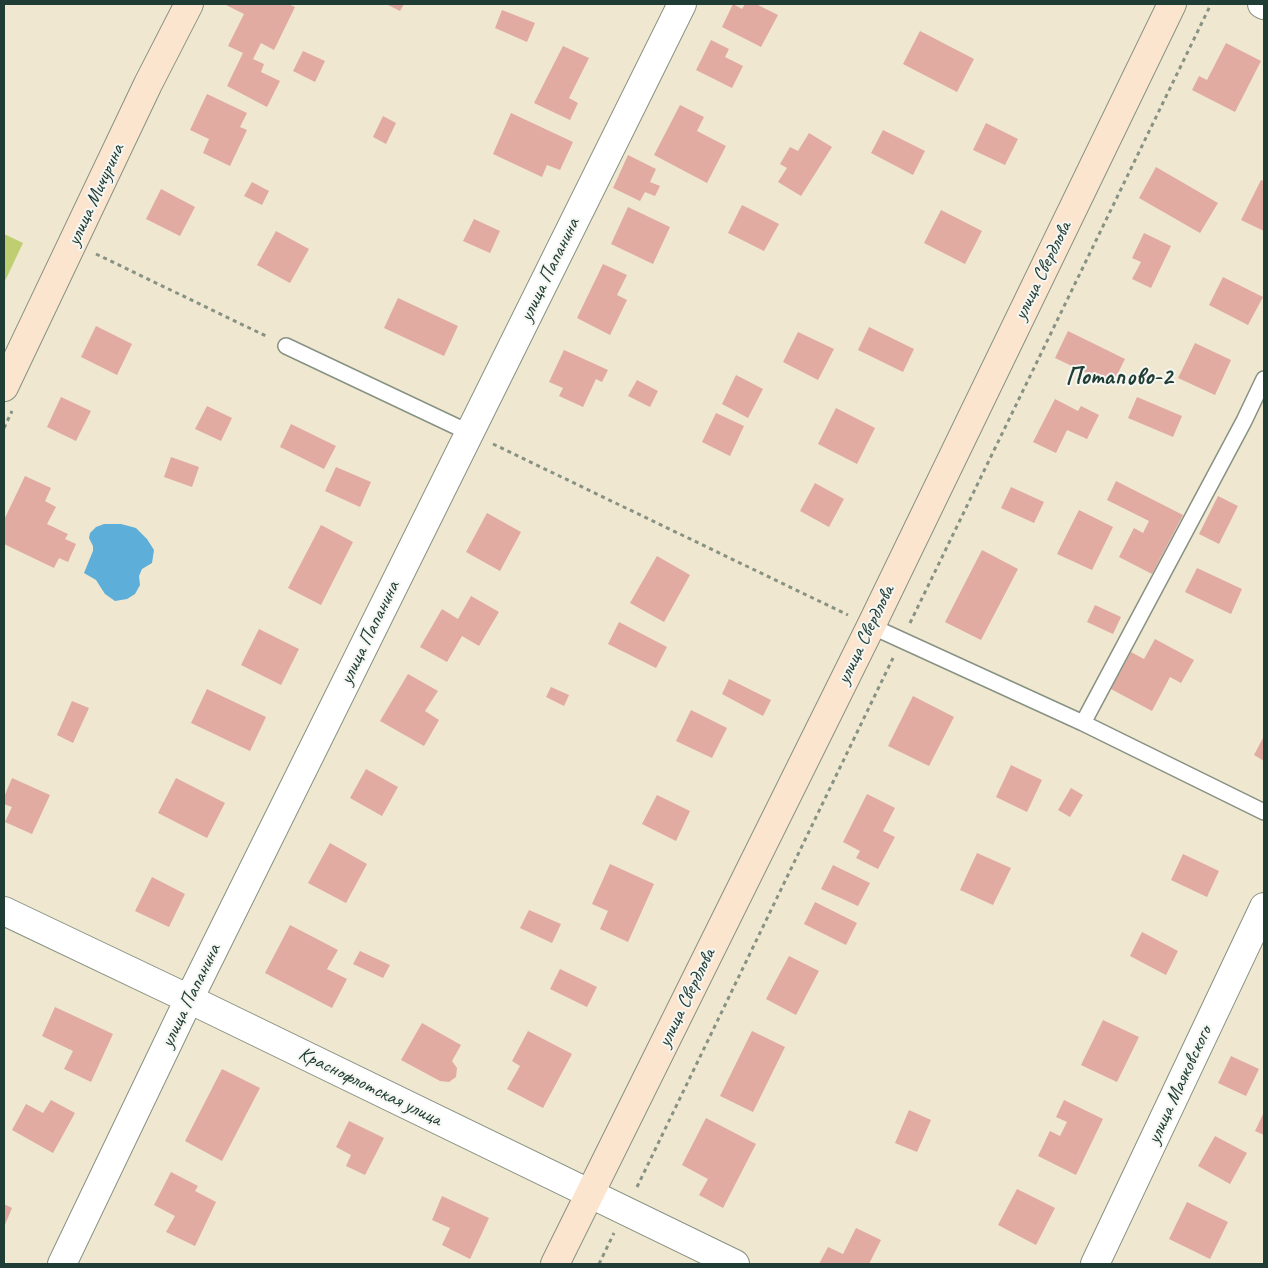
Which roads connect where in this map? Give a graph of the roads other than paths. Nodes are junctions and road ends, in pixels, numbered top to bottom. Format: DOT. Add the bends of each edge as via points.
graph roads {
  1 [pos="189,4"];
  2 [pos="682,4"];
  3 [pos="1172,4"];
  4 [pos="286,346"];
  5 [pos="1264,379"];
  6 [pos="4,387"];
  7 [pos="470,433"];
  8 [pos="871,626"];
  9 [pos="1082,723"];
  10 [pos="1264,812"];
  11 [pos="1264,907"];
  12 [pos="4,911"];
  13 [pos="189,999"];
  14 [pos="590,1193"];
  15 [pos="62,1264"];
  16 [pos="555,1264"];
  17 [pos="735,1264"];
  18 [pos="1096,1264"];
  1 -- 6 [label="street, улица Мичурина"];
  2 -- 7 [label="street, улица Папанина"];
  3 -- 8 [label="street, улица Свердлова"];
  4 -- 7 [label="lane"];
  5 -- 9 [label="lane"];
  7 -- 13 [label="street, улица Папанина"];
  8 -- 9 [label="lane"];
  8 -- 14 [label="street, улица Свердлова"];
  9 -- 10 [label="lane"];
  11 -- 18 [label="street, улица Маяковского"];
  12 -- 13 [label="street, Краснофлотская улица"];
  13 -- 14 [label="street, Краснофлотская улица"];
  13 -- 15 [label="street, улица Папанина"];
  14 -- 16 [label="street, улица Свердлова"];
  14 -- 17 [label="street, Краснофлотская улица"];
}
